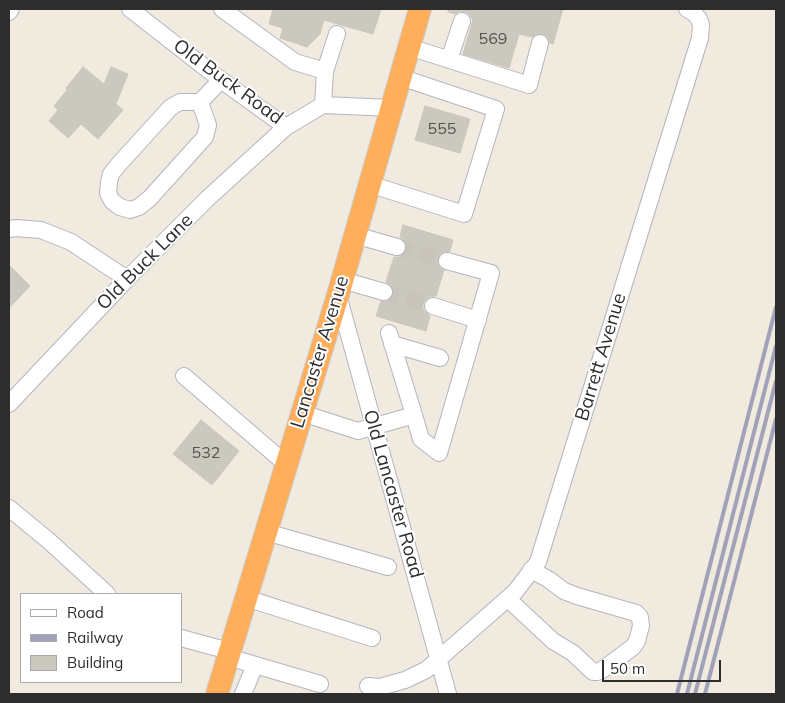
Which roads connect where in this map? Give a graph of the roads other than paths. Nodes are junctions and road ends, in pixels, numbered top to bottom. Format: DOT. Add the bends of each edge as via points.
graph roads {
  1 [pos="11,9"];
  2 [pos="130,9"];
  3 [pos="222,9"];
  4 [pos="420,9"];
  5 [pos="9,12"];
  6 [pos="698,12"];
  7 [pos="239,15"];
  8 [pos="462,21"];
  9 [pos="337,34"];
  10 [pos="540,43"];
  11 [pos="409,47"];
  12 [pos="449,60"];
  13 [pos="324,72"];
  14 [pos="400,77"];
  15 [pos="221,80"];
  16 [pos="200,102"];
  17 [pos="323,105"];
  18 [pos="391,108"];
  19 [pos="286,127"];
  20 [pos="369,184"];
  21 [pos="9,229"];
  22 [pos="355,236"];
  23 [pos="397,247"];
  24 [pos="447,261"];
  25 [pos="127,279"];
  26 [pos="340,288"];
  27 [pos="384,292"];
  28 [pos="433,306"];
  29 [pos="478,320"];
  30 [pos="440,358"];
  31 [pos="184,376"];
  32 [pos="9,404"];
  33 [pos="302,413"];
  34 [pos="414,415"];
  35 [pos="374,426"];
  36 [pos="286,464"];
  37 [pos="9,508"];
  38 [pos="266,532"];
  39 [pos="388,567"];
  40 [pos="532,570"];
  41 [pos="106,593"];
  42 [pos="246,598"];
  43 [pos="508,599"];
  44 [pos="182,638"];
  45 [pos="372,638"];
  46 [pos="229,654"];
  47 [pos="439,659"];
  48 [pos="254,665"];
  49 [pos="320,684"];
  50 [pos="368,686"];
  51 [pos="216,694"];
  52 [pos="243,694"];
  53 [pos="448,694"];
  1 -- 5 [label="street"];
  2 -- 15 [label="street, Old Buck Road"];
  3 -- 7 [label="street"];
  4 -- 11 [label="highway, Lancaster Avenue"];
  6 -- 40 [label="street, Barrett Avenue" via="701,32 697,47 538,562"];
  7 -- 13 [label="street" via="295,62"];
  8 -- 12 [label="street"];
  9 -- 13 [label="street"];
  10 -- 12 [label="street" via="529,86"];
  11 -- 12 [label="street"];
  11 -- 14 [label="highway, Lancaster Avenue"];
  13 -- 17 [label="street"];
  14 -- 18 [label="highway, Lancaster Avenue"];
  14 -- 20 [label="street" via="496,109 464,214"];
  15 -- 16 [label="street"];
  15 -- 19 [label="street, Old Buck Road"];
  16 -- 16 [label="street" via="208,125 205,138 139,206 130,210 112,201 108,193 109,182 119,164 171,107 180,102"];
  17 -- 18 [label="street"];
  17 -- 19 [label="street, Old Buck Road"];
  18 -- 20 [label="highway, Lancaster Avenue"];
  19 -- 25 [label="street, Old Buck Lane" via="207,199"];
  20 -- 22 [label="highway, Lancaster Avenue"];
  21 -- 25 [label="street" via="41,230 71,242"];
  22 -- 23 [label="street"];
  22 -- 26 [label="highway, Lancaster Avenue"];
  24 -- 29 [label="street" via="491,274"];
  25 -- 32 [label="street, Old Buck Lane"];
  26 -- 27 [label="street"];
  26 -- 33 [label="highway, Lancaster Avenue"];
  26 -- 35 [label="street, Old Lancaster Road"];
  28 -- 29 [label="street"];
  29 -- 34 [label="street" via="439,453 421,439"];
  30 -- 34 [label="street" via="391,338"];
  31 -- 36 [label="street"];
  33 -- 35 [label="street" via="358,431"];
  33 -- 36 [label="highway, Lancaster Avenue"];
  34 -- 35 [label="street"];
  35 -- 47 [label="street, Old Lancaster Road"];
  36 -- 38 [label="highway, Lancaster Avenue"];
  37 -- 41 [label="street"];
  38 -- 39 [label="street"];
  38 -- 42 [label="highway, Lancaster Avenue"];
  40 -- 43 [label="street, Barrett Avenue"];
  40 -- 43 [label="street" via="564,591 636,613 641,626 633,647 602,670 593,672 573,653 553,641"];
  42 -- 45 [label="street"];
  42 -- 46 [label="highway, Lancaster Avenue"];
  43 -- 47 [label="street, Barrett Avenue"];
  44 -- 46 [label="street"];
  46 -- 48 [label="street"];
  46 -- 51 [label="highway, Lancaster Avenue"];
  47 -- 50 [label="street, Barrett Avenue" via="426,670 405,680 380,687"];
  47 -- 53 [label="street, Old Lancaster Road"];
  48 -- 49 [label="street"];
  48 -- 52 [label="street"];
}
